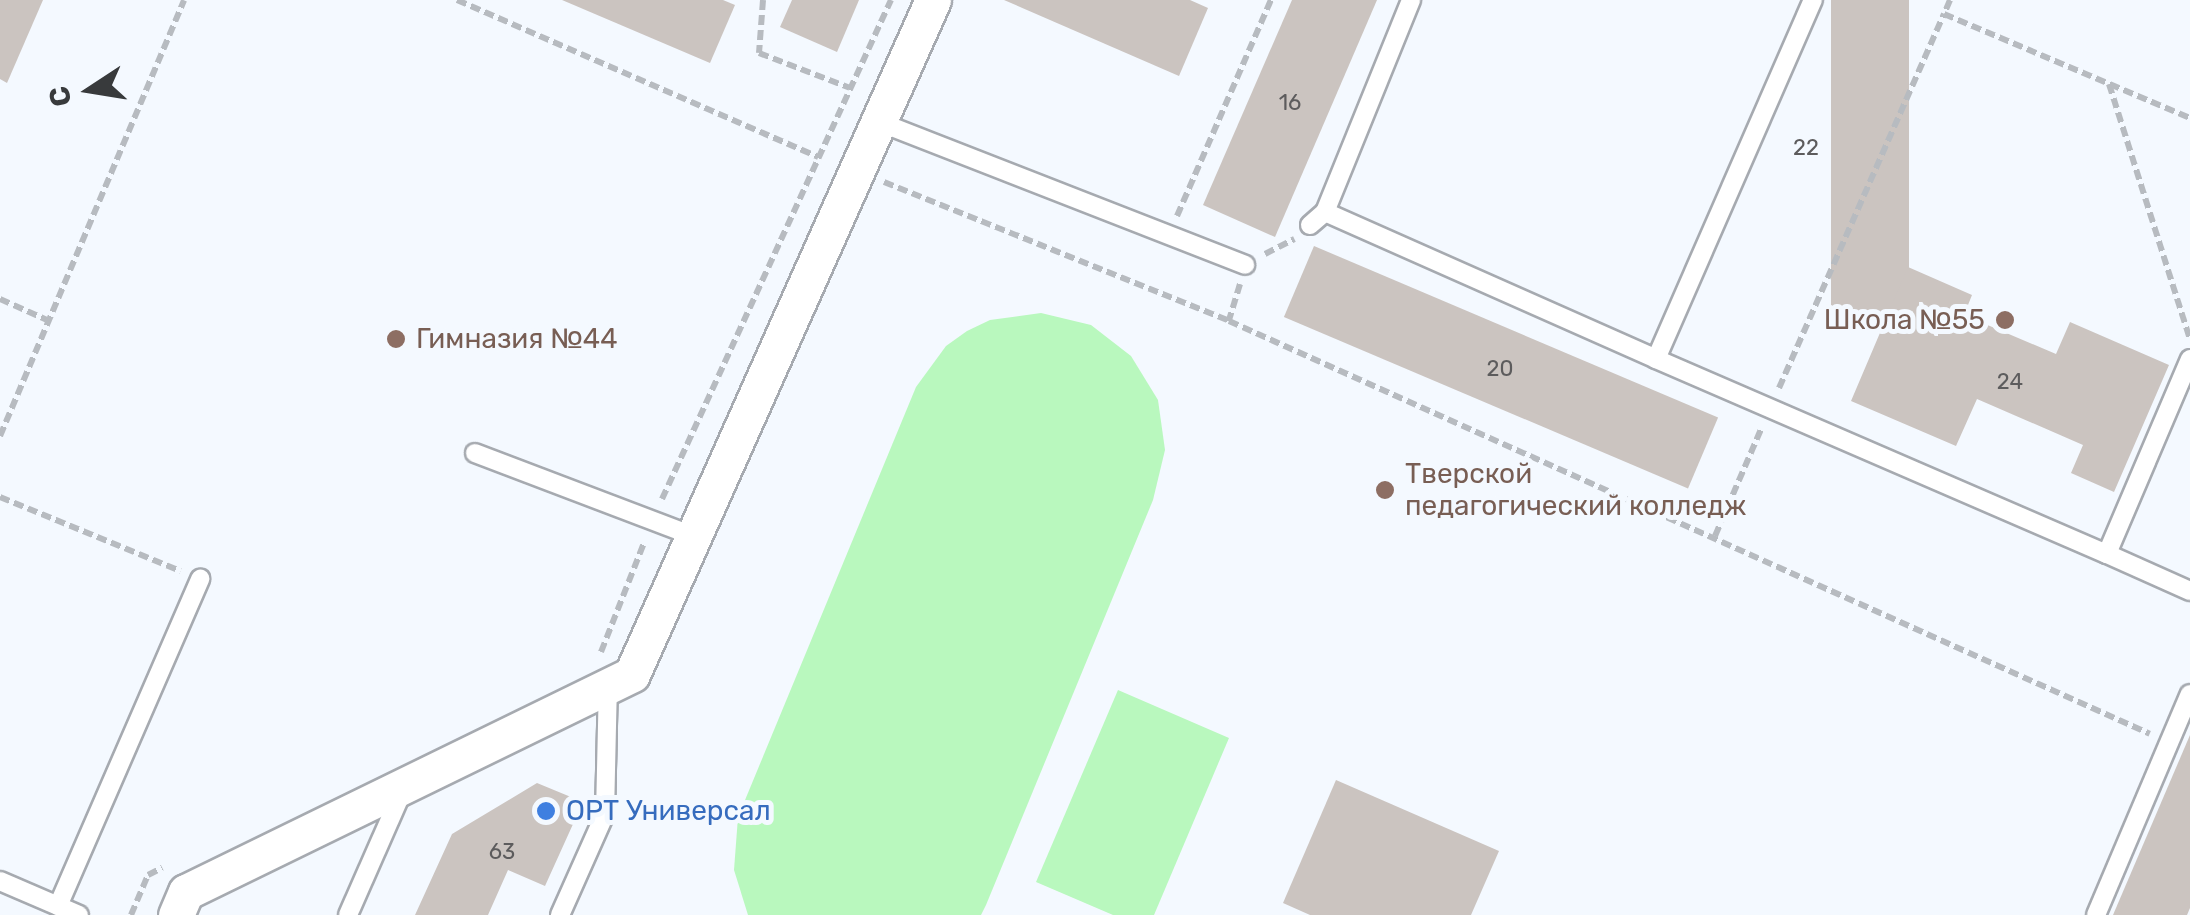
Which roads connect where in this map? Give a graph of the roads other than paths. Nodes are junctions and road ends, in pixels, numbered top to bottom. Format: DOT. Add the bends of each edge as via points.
graph roads {
  1 [pos="933,0"];
  2 [pos="1411,0"];
  3 [pos="1812,0"];
  4 [pos="879,122"];
  5 [pos="1246,264"];
  6 [pos="1656,359"];
  7 [pos="2190,359"];
  8 [pos="475,454"];
  9 [pos="694,536"];
  10 [pos="2107,554"];
  11 [pos="200,579"];
  12 [pos="2190,591"];
  13 [pos="603,674"];
  14 [pos="2190,694"];
  15 [pos="406,782"];
  16 [pos="0,881"];
  17 [pos="58,906"];
  18 [pos="79,915"];
  19 [pos="176,915"];
  20 [pos="348,915"];
  21 [pos="560,915"];
  22 [pos="2096,915"];
  1 -- 4 [label="street"];
  2 -- 6 [label="lane" via="1318,219"];
  3 -- 6 [label="lane"];
  4 -- 5 [label="lane"];
  4 -- 9 [label="street"];
  6 -- 10 [label="lane"];
  7 -- 10 [label="lane"];
  8 -- 9 [label="lane"];
  9 -- 13 [label="street" via="632,674"];
  10 -- 12 [label="lane"];
  11 -- 17 [label="lane"];
  13 -- 15 [label="street"];
  13 -- 21 [label="lane" via="604,814"];
  14 -- 22 [label="lane"];
  15 -- 19 [label="street" via="186,892"];
  15 -- 20 [label="lane"];
  16 -- 17 [label="lane"];
  17 -- 18 [label="lane"];
}
